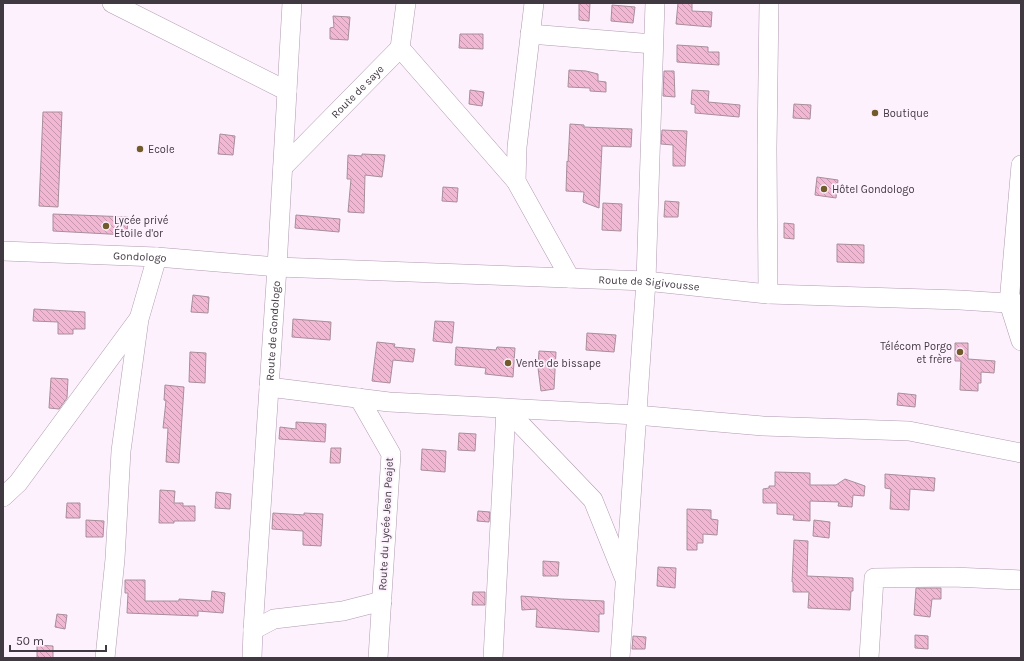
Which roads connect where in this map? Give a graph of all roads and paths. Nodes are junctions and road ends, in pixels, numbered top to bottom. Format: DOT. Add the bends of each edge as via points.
graph roads {
  1 [pos="112,3"];
  2 [pos="292,3"];
  3 [pos="406,3"];
  4 [pos="534,3"];
  5 [pos="655,3"];
  6 [pos="768,3"];
  7 [pos="530,34"];
  8 [pos="653,44"];
  9 [pos="400,48"];
  10 [pos="287,91"];
  11 [pos="1021,165"];
  12 [pos="283,167"];
  13 [pos="516,181"];
  14 [pos="3,251"];
  15 [pos="157,257"];
  16 [pos="277,266"];
  17 [pos="570,278"];
  18 [pos="646,280"];
  19 [pos="768,294"];
  20 [pos="1015,304"];
  21 [pos="139,319"];
  22 [pos="1021,341"];
  23 [pos="269,388"];
  24 [pos="359,398"];
  25 [pos="506,409"];
  26 [pos="636,416"];
  27 [pos="1021,453"];
  28 [pos="3,496"];
  29 [pos="1021,580"];
  30 [pos="625,581"];
  31 [pos="382,601"];
  32 [pos="253,630"];
  33 [pos="105,658"];
  34 [pos="252,658"];
  35 [pos="378,658"];
  36 [pos="493,658"];
  37 [pos="620,658"];
  38 [pos="869,658"];
  1 -- 10 [label="street"];
  2 -- 10 [label="street, Route de Gondologo"];
  3 -- 9 [label="street"];
  4 -- 7 [label="street"];
  5 -- 8 [label="street"];
  6 -- 19 [label="street"];
  7 -- 8 [label="street"];
  7 -- 13 [label="street"];
  8 -- 18 [label="street"];
  9 -- 12 [label="street, Route de saye"];
  9 -- 13 [label="street"];
  10 -- 12 [label="street, Route de Gondologo"];
  11 -- 20 [label="street"];
  12 -- 16 [label="street, Route de Gondologo"];
  13 -- 17 [label="street"];
  14 -- 15 [label="street, Gondologo"];
  15 -- 16 [label="street, Gondologo"];
  15 -- 21 [label="street"];
  16 -- 17 [label="street, Route de Sigivousse"];
  16 -- 23 [label="street, Route de Gondologo"];
  17 -- 18 [label="street, Route de Sigivousse"];
  18 -- 19 [label="street, Route de Sigivousse"];
  18 -- 26 [label="street"];
  19 -- 20 [label="street, Route de Sigivousse"];
  20 -- 22 [label="street"];
  21 -- 28 [label="street" via="18,483"];
  21 -- 33 [label="street" via="121,451 115,559"];
  23 -- 24 [label="street"];
  23 -- 32 [label="street, Route de Gondologo"];
  24 -- 25 [label="street"];
  24 -- 31 [label="street, Route du Lycée Jean Peajet" via="391,454"];
  25 -- 26 [label="street"];
  25 -- 30 [label="street" via="593,500"];
  25 -- 36 [label="street"];
  26 -- 27 [label="street" via="763,426 909,431"];
  26 -- 30 [label="street"];
  29 -- 38 [label="street" via="952,577 874,578"];
  30 -- 37 [label="street"];
  31 -- 32 [label="street" via="343,611 274,619"];
  31 -- 35 [label="street, Route du Lycée Jean Peajet"];
  32 -- 34 [label="street, Route de Gondologo"];
}
